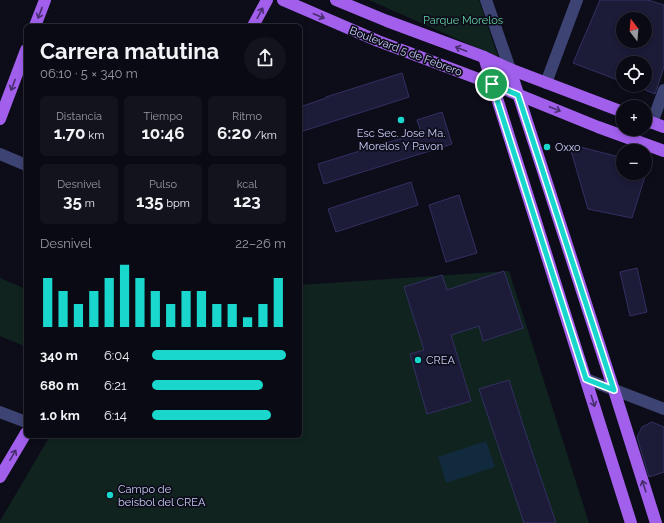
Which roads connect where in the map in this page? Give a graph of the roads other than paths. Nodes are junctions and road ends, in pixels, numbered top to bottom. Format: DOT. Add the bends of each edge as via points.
graph roads {
  1 [pos="45,0"];
  2 [pos="267,0"];
  3 [pos="283,0"];
  4 [pos="336,0"];
  5 [pos="486,0"];
  6 [pos="577,0"];
  7 [pos="36,24"];
  8 [pos="254,24"];
  9 [pos="24,55"];
  10 [pos="484,57"];
  11 [pos="510,69"];
  12 [pos="546,83"];
  13 [pos="492,84"];
  14 [pos="664,90"];
  15 [pos="518,95"];
  16 [pos="616,109"];
  17 [pos="652,113"];
  18 [pos="0,119"];
  19 [pos="652,122"];
  20 [pos="664,127"];
  21 [pos="664,151"];
  22 [pos="0,154"];
  23 [pos="24,164"];
  24 [pos="586,379"];
  25 [pos="614,390"];
  26 [pos="664,409"];
  27 [pos="0,412"];
  28 [pos="24,421"];
  29 [pos="24,436"];
  30 [pos="0,477"];
  31 [pos="631,523"];
  32 [pos="656,523"];
  1 -- 7 [label="main road, one-way"];
  8 -- 2 [label="main road, one-way"];
  3 -- 13 [label="main road, Boulevard 5 de Febrero, one-way" via="378,41"];
  10 -- 4 [label="main road, Boulevard 5 de Febrero, one-way"];
  5 -- 11 [label="street"];
  6 -- 12 [label="street"];
  9 -- 18 [label="main road, one-way"];
  10 -- 11 [label="main road, Boulevard 5 de Febrero"];
  10 -- 13 [label="main road"];
  11 -- 12 [label="main road, Boulevard 5 de Febrero"];
  11 -- 15 [label="main road"];
  12 -- 16 [label="main road, Boulevard 5 de Febrero"];
  13 -- 15 [label="main road, Boulevard 5 de Febrero"];
  13 -- 24 [label="main road"];
  14 -- 17 [label="street"];
  15 -- 21 [label="main road, Boulevard 5 de Febrero, one-way"];
  15 -- 25 [label="main road"];
  19 -- 20 [label="main road"];
  22 -- 23 [label="street"];
  24 -- 25 [label="street"];
  24 -- 31 [label="main road, one-way"];
  25 -- 26 [label="street"];
  32 -- 25 [label="main road, one-way"];
  27 -- 28 [label="street"];
  30 -- 29 [label="main road, one-way"];
}
